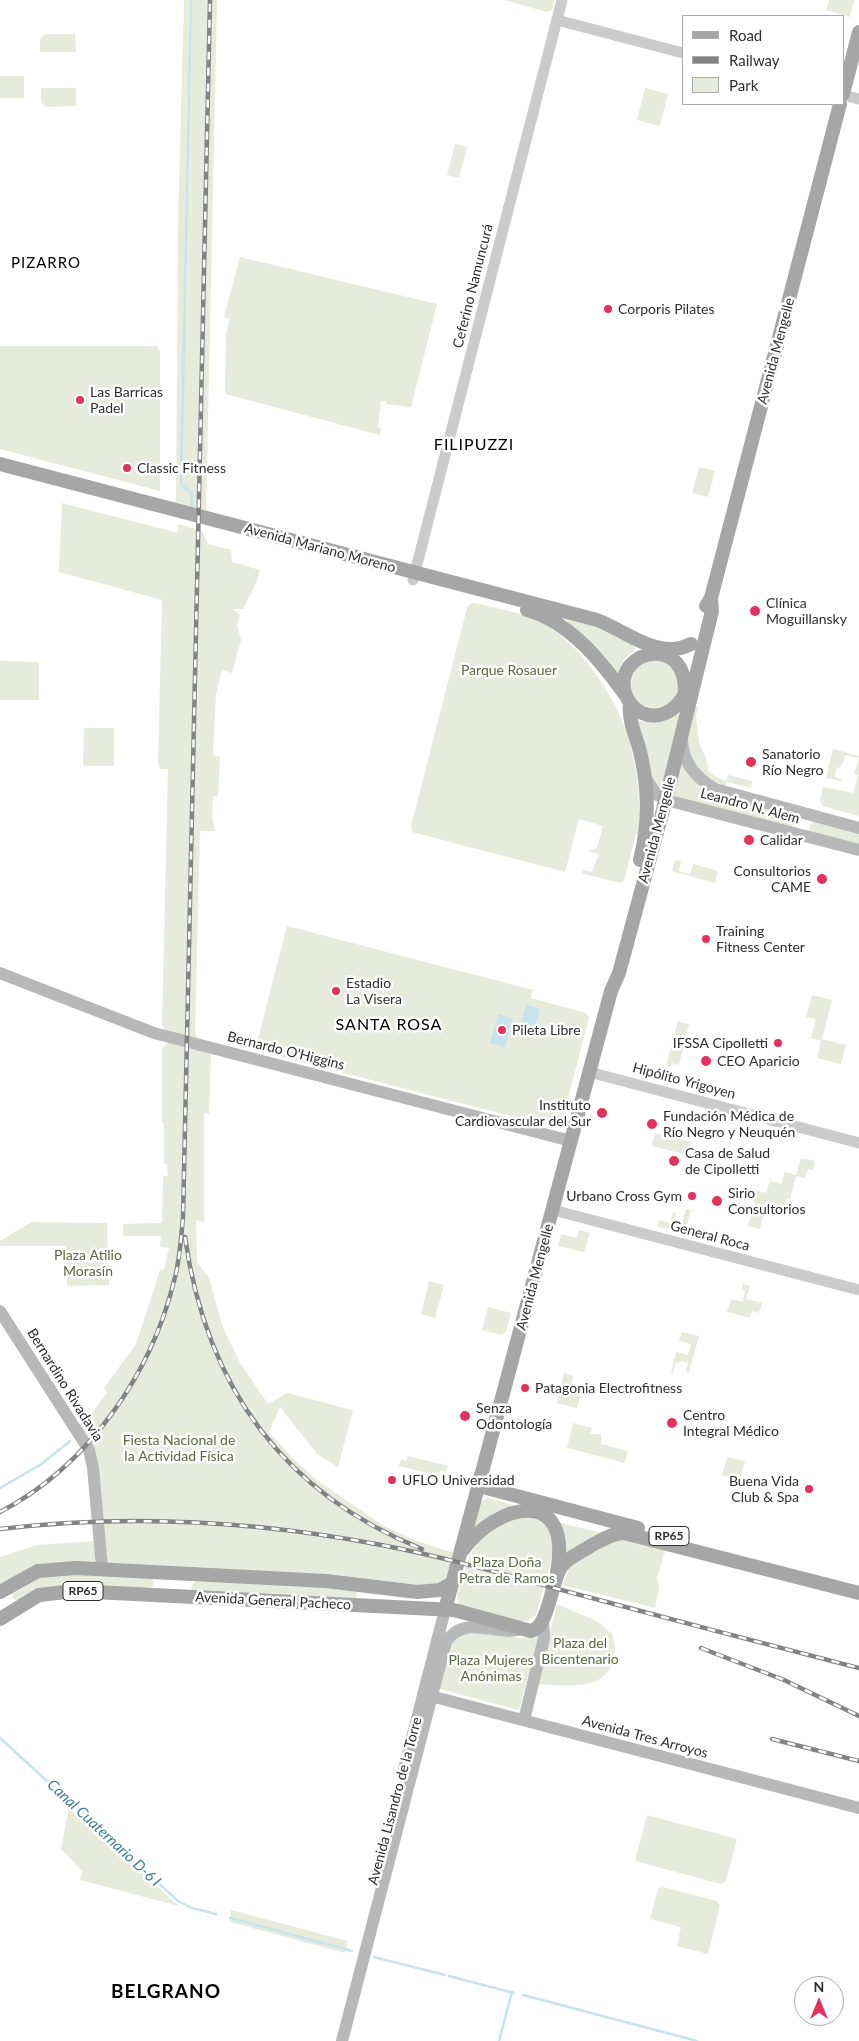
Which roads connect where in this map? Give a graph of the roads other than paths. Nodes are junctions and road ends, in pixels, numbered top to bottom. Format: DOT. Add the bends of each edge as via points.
graph roads {
  1 [pos="562,0"];
  2 [pos="557,20"];
  3 [pos="859,32"];
  4 [pos="682,53"];
  5 [pos="844,91"];
  6 [pos="844,95"];
  7 [pos="859,99"];
  8 [pos="840,105"];
  9 [pos="0,464"];
  10 [pos="0,473"];
  11 [pos="414,576"];
  12 [pos="711,598"];
  13 [pos="637,640"];
  14 [pos="691,644"];
  15 [pos="661,654"];
  16 [pos="594,658"];
  17 [pos="698,666"];
  18 [pos="684,692"];
  19 [pos="628,700"];
  20 [pos="630,722"];
  21 [pos="683,727"];
  22 [pos="644,775"];
  23 [pos="666,800"];
  24 [pos="859,828"];
  25 [pos="859,850"];
  26 [pos="0,973"];
  27 [pos="611,991"];
  28 [pos="589,1072"];
  29 [pos="571,1141"];
  30 [pos="859,1143"];
  31 [pos="552,1210"];
  32 [pos="859,1290"];
  33 [pos="0,1311"];
  34 [pos="479,1486"];
  35 [pos="459,1558"];
  36 [pos="102,1568"];
  37 [pos="175,1573"];
  38 [pos="554,1583"];
  39 [pos="452,1584"];
  40 [pos="859,1586"];
  41 [pos="381,1588"];
  42 [pos="0,1592"];
  43 [pos="859,1594"];
  44 [pos="174,1595"];
  45 [pos="380,1607"];
  46 [pos="445,1610"];
  47 [pos="0,1617"];
  48 [pos="543,1619"];
  49 [pos="522,1629"];
  50 [pos="427,1696"];
  51 [pos="524,1720"];
  52 [pos="859,1808"];
  53 [pos="333,2041"];
  54 [pos="342,2041"];
  1 -- 2 [label="street, Ceferino Namuncurá"];
  2 -- 4 [label="street"];
  2 -- 11 [label="street, Ceferino Namuncurá"];
  3 -- 5 [label="main road"];
  6 -- 7 [label="street"];
  8 -- 12 [label="main road, Avenida Mengelle"];
  9 -- 11 [label="main road, Avenida Mariano Moreno"];
  10 -- 11 [label="main road, Avenida Mariano Moreno"];
  11 -- 13 [label="main road, Avenida Mariano Moreno" via="598,620"];
  11 -- 16 [label="main road, Avenida Mariano Moreno" via="546,617 571,633"];
  12 -- 14 [label="main road, Avenida Mengelle"];
  12 -- 17 [label="main road, Avenida Mengelle" via="712,611"];
  13 -- 14 [label="main road, Avenida Mariano Moreno" via="669,649"];
  13 -- 15 [label="main road, Avenida Mariano Moreno"];
  14 -- 15 [label="main road" via="681,651"];
  15 -- 18 [label="main road" via="680,666 685,677"];
  15 -- 19 [label="main road" via="642,656 630,666 624,681"];
  16 -- 19 [label="main road, Avenida Mariano Moreno"];
  16 -- 20 [label="main road, Avenida Mariano Moreno"];
  17 -- 18 [label="main road, Avenida Mengelle"];
  17 -- 21 [label="main road, Avenida Mengelle"];
  18 -- 19 [label="main road" via="671,711 657,715 642,712"];
  18 -- 21 [label="main road"];
  19 -- 20 [label="main road, Avenida Mengelle"];
  20 -- 22 [label="main road, Avenida Mengelle"];
  21 -- 23 [label="main road, Avenida Mengelle"];
  21 -- 24 [label="main road, Leandro N. Alem" via="682,748 687,763 698,777 715,789"];
  22 -- 23 [label="main road" via="656,794"];
  22 -- 27 [label="main road, Avenida Mengelle" via="646,832 611,971"];
  23 -- 25 [label="main road, Leandro N. Alem"];
  23 -- 27 [label="main road, Avenida Mengelle" via="618,976"];
  26 -- 29 [label="main road, Bernardo O'Higgins" via="154,1033"];
  27 -- 28 [label="main road, Avenida Mengelle"];
  28 -- 29 [label="main road, Avenida Mengelle"];
  28 -- 30 [label="street, Hipólito Yrigoyen"];
  29 -- 31 [label="main road, Avenida Mengelle"];
  31 -- 32 [label="street, General Roca"];
  31 -- 34 [label="main road, Avenida Mengelle"];
  33 -- 36 [label="main road, Bernardino Rivadavia" via="89,1450"];
  34 -- 35 [label="main road, Avenida Mengelle"];
  34 -- 40 [label="main road, RP65"];
  35 -- 38 [label="main road" via="477,1535 505,1516 536,1511 549,1518 556,1529 559,1546"];
  35 -- 39 [label="main road, Avenida Lisandro de la Torre"];
  36 -- 37 [label="main road, Avenida General Pacheco / RP65"];
  36 -- 42 [label="main road, Avenida General Pacheco / RP65" via="38,1571"];
  37 -- 41 [label="main road, Avenida General Pacheco / RP65" via="326,1581"];
  37 -- 44 [label="main road"];
  38 -- 43 [label="main road, RP65" via="567,1560 618,1533"];
  38 -- 48 [label="main road, RP65"];
  39 -- 41 [label="main road, Avenida General Pacheco / RP65" via="426,1592"];
  39 -- 46 [label="main road, Avenida Lisandro de la Torre"];
  41 -- 45 [label="main road"];
  44 -- 45 [label="main road, Avenida General Pacheco / RP65"];
  44 -- 47 [label="main road, Avenida General Pacheco / RP65" via="55,1591 39,1595"];
  45 -- 46 [label="main road, Avenida General Pacheco / RP65"];
  46 -- 49 [label="main road, Avenida General Pacheco / RP65" via="468,1613"];
  46 -- 50 [label="main road, Avenida Lisandro de la Torre"];
  48 -- 49 [label="main road" via="537,1630"];
  48 -- 51 [label="main road" via="544,1638"];
  49 -- 50 [label="main road, Avenida Lisandro de la Torre" via="508,1632 471,1626 452,1634 444,1647"];
  50 -- 51 [label="main road, Avenida Tres Arroyos"];
  50 -- 53 [label="main road, Avenida Lisandro de la Torre"];
  50 -- 54 [label="main road, Avenida Lisandro de la Torre"];
  51 -- 52 [label="main road, Avenida Tres Arroyos"];
}
